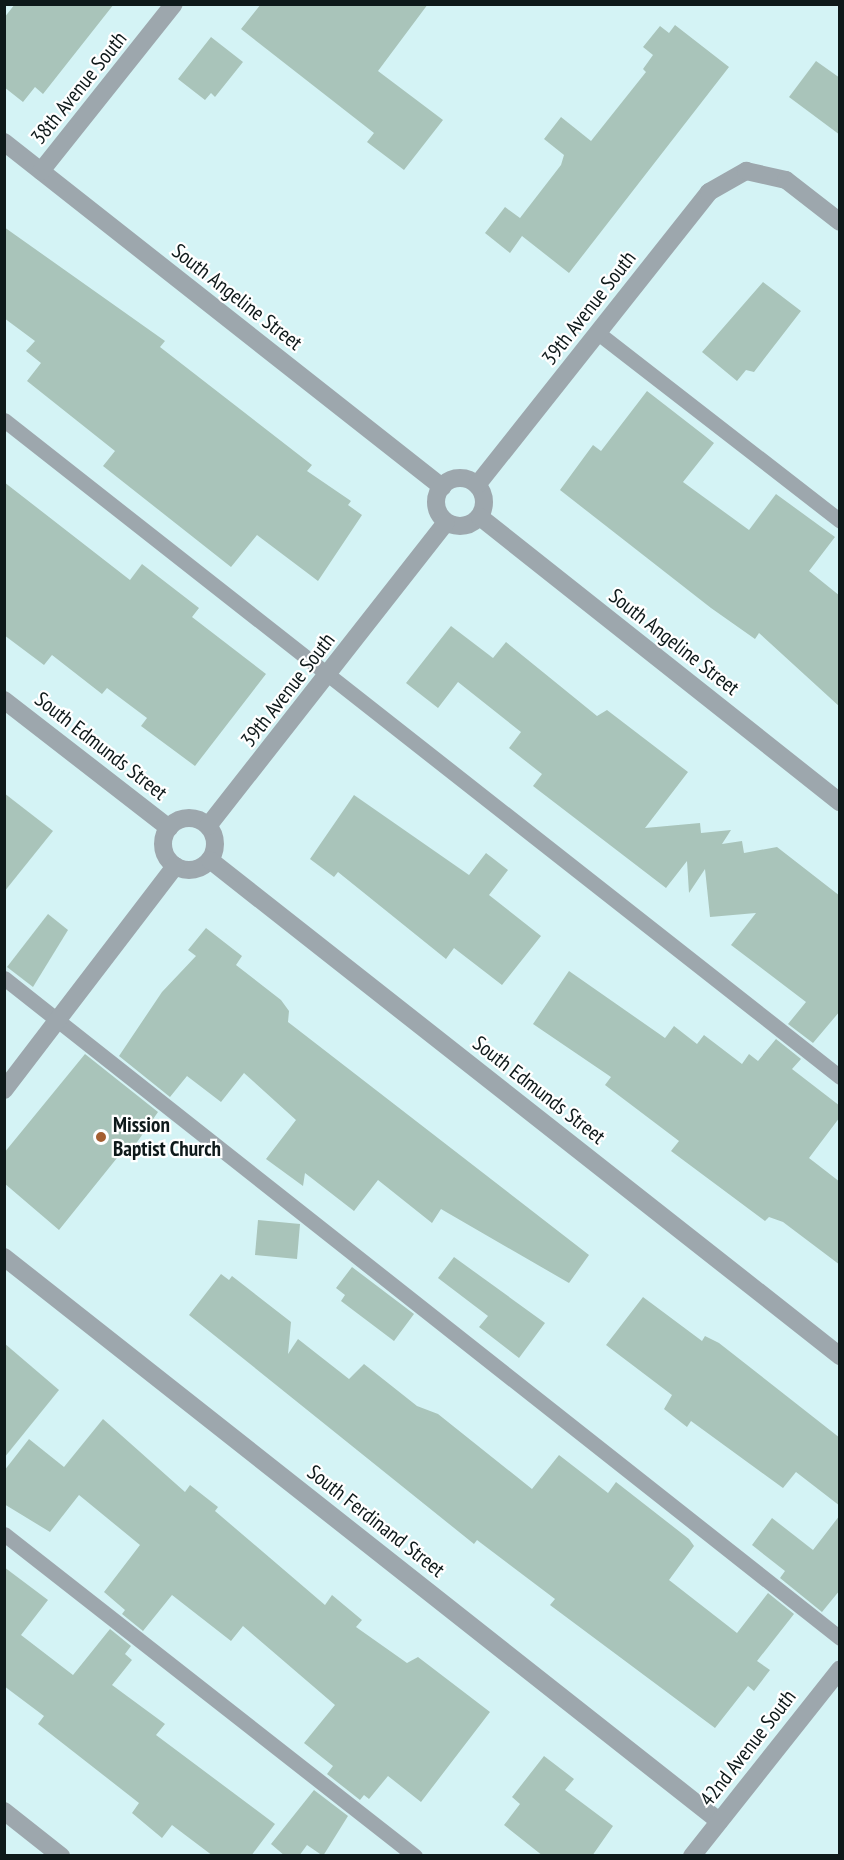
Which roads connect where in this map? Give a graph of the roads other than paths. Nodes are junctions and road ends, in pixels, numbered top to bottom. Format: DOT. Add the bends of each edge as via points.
graph roads {
  1 [pos="174,4"];
  2 [pos="4,142"];
  3 [pos="41,171"];
  4 [pos="840,222"];
  5 [pos="598,333"];
  6 [pos="4,420"];
  7 [pos="477,485"];
  8 [pos="442,487"];
  9 [pos="480,517"];
  10 [pos="840,521"];
  11 [pos="446,523"];
  12 [pos="328,676"];
  13 [pos="4,700"];
  14 [pos="840,802"];
  15 [pos="208,826"];
  16 [pos="169,828"];
  17 [pos="210,860"];
  18 [pos="175,866"];
  19 [pos="4,978"];
  20 [pos="59,1021"];
  21 [pos="840,1077"];
  22 [pos="4,1090"];
  23 [pos="4,1257"];
  24 [pos="840,1356"];
  25 [pos="4,1534"];
  26 [pos="840,1638"];
  27 [pos="839,1671"];
  28 [pos="4,1811"];
  29 [pos="719,1821"];
  30 [pos="61,1856"];
  31 [pos="415,1856"];
  32 [pos="692,1856"];
  1 -- 3 [label="street, 38th Avenue South"];
  2 -- 3 [label="street, South Angeline Street"];
  3 -- 8 [label="street, South Angeline Street"];
  4 -- 5 [label="street, 39th Avenue South" via="786,180 746,171 709,192"];
  5 -- 7 [label="street, 39th Avenue South"];
  5 -- 10 [label="lane"];
  6 -- 12 [label="lane"];
  7 -- 8 [label="street" via="459,478"];
  7 -- 9 [label="street" via="485,504"];
  8 -- 11 [label="street" via="436,506"];
  9 -- 11 [label="street" via="464,527"];
  9 -- 14 [label="street, South Angeline Street"];
  11 -- 12 [label="street, 39th Avenue South"];
  12 -- 15 [label="street, 39th Avenue South"];
  12 -- 21 [label="lane"];
  13 -- 16 [label="street, South Edmunds Street"];
  15 -- 16 [label="street" via="189,819"];
  15 -- 17 [label="street" via="215,848"];
  16 -- 18 [label="street" via="164,845"];
  17 -- 18 [label="street" via="191,870"];
  17 -- 24 [label="street, South Edmunds Street"];
  18 -- 20 [label="street"];
  19 -- 20 [label="lane"];
  20 -- 22 [label="street"];
  20 -- 26 [label="lane"];
  23 -- 29 [label="street, South Ferdinand Street"];
  25 -- 31 [label="lane"];
  27 -- 29 [label="street, 42nd Avenue South"];
  28 -- 30 [label="street"];
  29 -- 32 [label="street, 42nd Avenue South"];
}
